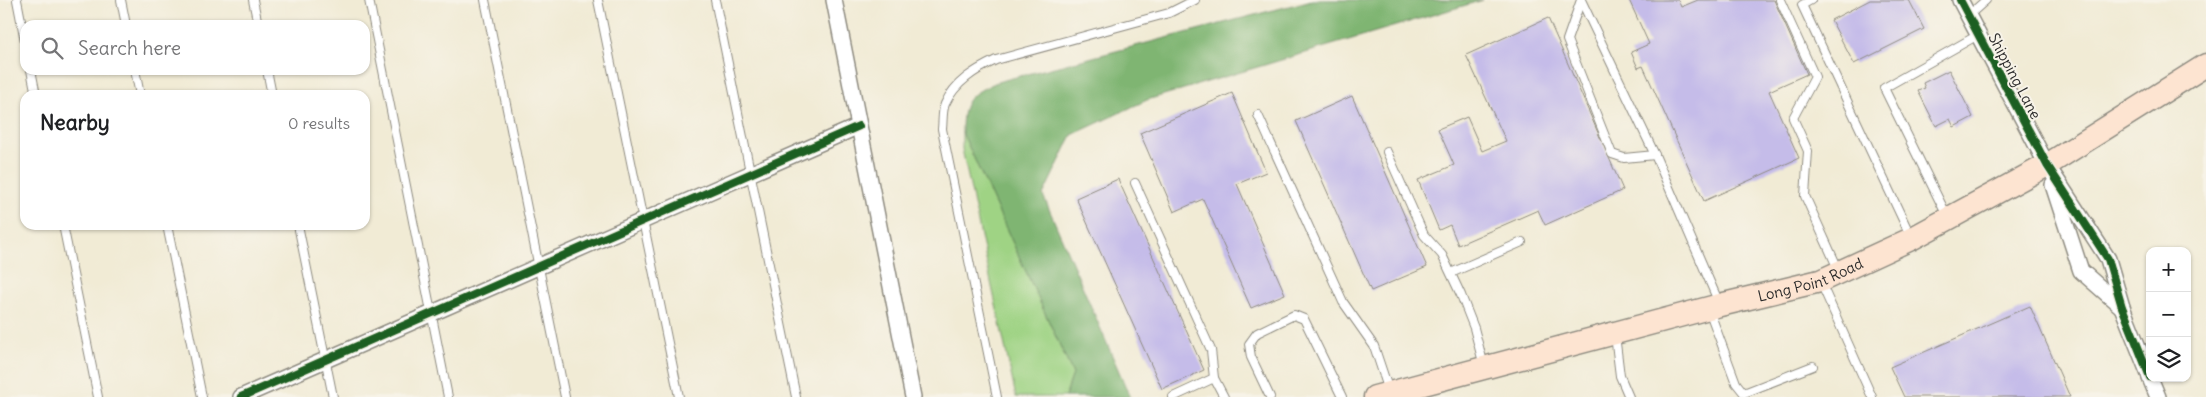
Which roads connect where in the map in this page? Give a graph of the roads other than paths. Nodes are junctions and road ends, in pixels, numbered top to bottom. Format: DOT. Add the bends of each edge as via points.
graph roads {
  1 [pos="17,0"];
  2 [pos="121,0"];
  3 [pos="253,0"];
  4 [pos="369,0"];
  5 [pos="484,0"];
  6 [pos="598,0"];
  7 [pos="715,0"];
  8 [pos="834,0"];
  9 [pos="1195,0"];
  10 [pos="1581,0"];
  11 [pos="1780,0"];
  12 [pos="1811,0"];
  13 [pos="1960,0"];
  14 [pos="1986,0"];
  15 [pos="1968,16"];
  16 [pos="21,20"];
  17 [pos="125,20"];
  18 [pos="257,20"];
  19 [pos="1978,35"];
  20 [pos="2206,65"];
  21 [pos="32,75"];
  22 [pos="136,75"];
  23 [pos="268,75"];
  24 [pos="35,90"];
  25 [pos="139,90"];
  26 [pos="271,90"];
  27 [pos="1258,115"];
  28 [pos="859,126"];
  29 [pos="1387,152"];
  30 [pos="1655,155"];
  31 [pos="2047,165"];
  32 [pos="750,174"];
  33 [pos="1135,183"];
  34 [pos="1949,219"];
  35 [pos="643,221"];
  36 [pos="64,230"];
  37 [pos="168,230"];
  38 [pos="299,230"];
  39 [pos="1911,239"];
  40 [pos="1522,242"];
  41 [pos="539,266"];
  42 [pos="1451,273"];
  43 [pos="1830,277"];
  44 [pos="1714,306"];
  45 [pos="2122,307"];
  46 [pos="432,313"];
  47 [pos="1614,333"];
  48 [pos="325,360"];
  49 [pos="1813,366"];
  50 [pos="1484,368"];
  51 [pos="2146,368"];
  52 [pos="1214,378"];
  53 [pos="2152,382"];
  54 [pos="1382,395"];
  55 [pos="1745,395"];
  56 [pos="98,397"];
  57 [pos="202,397"];
  58 [pos="241,397"];
  59 [pos="333,397"];
  60 [pos="448,397"];
  61 [pos="565,397"];
  62 [pos="679,397"];
  63 [pos="796,397"];
  64 [pos="913,397"];
  65 [pos="997,397"];
  66 [pos="1173,397"];
  67 [pos="1224,397"];
  68 [pos="1270,397"];
  69 [pos="1342,397"];
  70 [pos="1629,397"];
  71 [pos="1872,397"];
  72 [pos="2158,397"];
  1 -- 16 [label="lane"];
  2 -- 17 [label="lane"];
  3 -- 18 [label="lane"];
  4 -- 46 [label="lane"];
  5 -- 41 [label="lane"];
  6 -- 35 [label="lane"];
  7 -- 32 [label="lane"];
  8 -- 28 [label="street"];
  9 -- 65 [label="lane" via="1169,13 996,60 974,70 960,82 944,105 942,129"];
  10 -- 30 [label="lane"];
  10 -- 30 [label="lane" via="1567,40 1612,154 1624,158"];
  11 -- 43 [label="lane" via="1815,76 1793,118 1808,151 1805,196"];
  12 -- 39 [label="lane" via="1802,5"];
  13 -- 15 [label="street, Shipping Lane"];
  14 -- 15 [label="lane"];
  15 -- 19 [label="street, Shipping Lane"];
  19 -- 31 [label="street, Shipping Lane"];
  19 -- 34 [label="lane" via="1884,88"];
  20 -- 31 [label="main road, Long Point Road"];
  21 -- 24 [label="lane"];
  22 -- 25 [label="lane"];
  23 -- 26 [label="lane"];
  27 -- 54 [label="lane" via="1343,302 1374,346"];
  28 -- 32 [label="street"];
  28 -- 64 [label="street"];
  29 -- 42 [label="lane" via="1424,235 1442,255"];
  30 -- 44 [label="lane"];
  31 -- 34 [label="main road, Long Point Road"];
  31 -- 45 [label="street" via="2108,259"];
  31 -- 45 [label="street" via="2081,271"];
  32 -- 35 [label="street"];
  32 -- 63 [label="lane"];
  33 -- 52 [label="lane" via="1211,350"];
  34 -- 39 [label="main road, Long Point Road"];
  35 -- 41 [label="street"];
  35 -- 62 [label="lane"];
  36 -- 56 [label="lane"];
  37 -- 57 [label="lane"];
  38 -- 48 [label="lane"];
  39 -- 43 [label="main road, Long Point Road"];
  40 -- 42 [label="lane"];
  41 -- 46 [label="street"];
  41 -- 61 [label="lane"];
  42 -- 50 [label="lane" via="1474,328"];
  43 -- 44 [label="main road, Long Point Road"];
  43 -- 71 [label="lane"];
  44 -- 47 [label="main road, Long Point Road"];
  44 -- 55 [label="lane" via="1736,384"];
  45 -- 51 [label="street"];
  46 -- 48 [label="street"];
  46 -- 60 [label="lane"];
  47 -- 50 [label="main road, Long Point Road"];
  47 -- 70 [label="lane" via="1620,376"];
  48 -- 58 [label="street"];
  48 -- 59 [label="lane"];
  49 -- 55 [label="lane"];
  50 -- 54 [label="main road, Long Point Road"];
  52 -- 66 [label="lane"];
  52 -- 67 [label="lane"];
  53 -- 72 [label="street"];
  68 -- 69 [label="lane" via="1251,357 1249,344 1257,333 1294,316 1304,319"];
}
